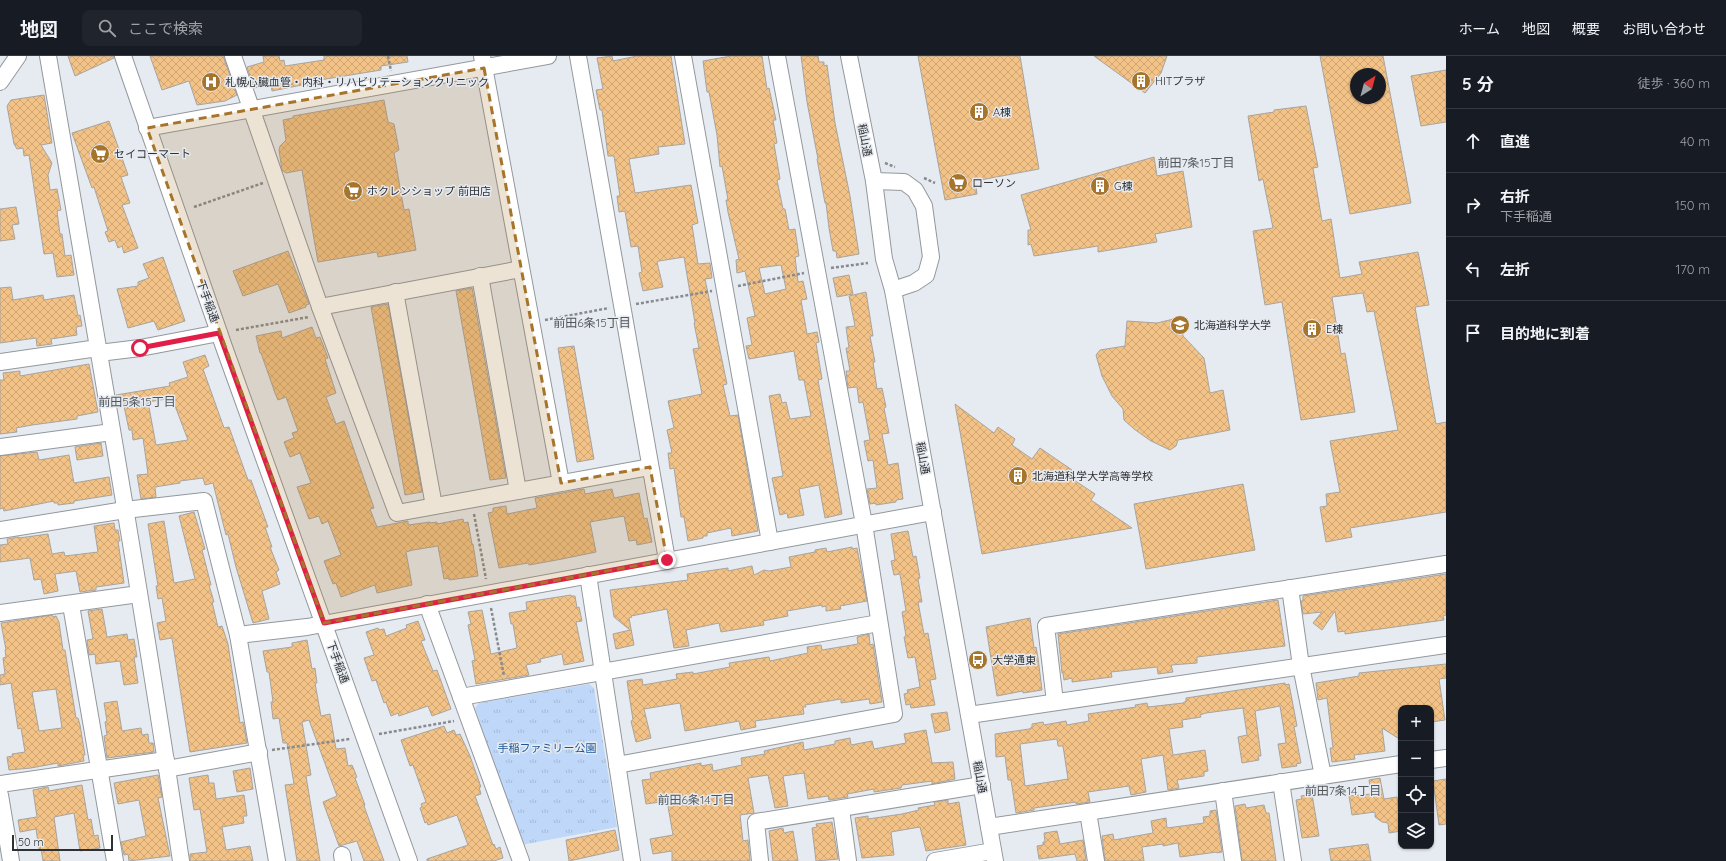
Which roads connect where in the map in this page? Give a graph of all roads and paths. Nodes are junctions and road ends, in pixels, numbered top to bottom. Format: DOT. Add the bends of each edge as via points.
graph roads {
  1 [pos="18,56"];
  2 [pos="48,56"];
  3 [pos="123,56"];
  4 [pos="233,56"];
  5 [pos="548,56"];
  6 [pos="578,56"];
  7 [pos="683,56"];
  8 [pos="777,56"];
  9 [pos="849,56"];
  10 [pos="483,62"];
  11 [pos="0,82"];
  12 [pos="252,109"];
  13 [pos="147,128"];
  14 [pos="874,181"];
  15 [pos="268,182"];
  16 [pos="194,207"];
  17 [pos="868,263"];
  18 [pos="827,268"];
  19 [pos="521,269"];
  20 [pos="809,271"];
  21 [pos="480,276"];
  22 [pos="725,289"];
  23 [pos="892,290"];
  24 [pos="395,292"];
  25 [pos="622,306"];
  26 [pos="317,311"];
  27 [pos="531,322"];
  28 [pos="236,330"];
  29 [pos="219,333"];
  30 [pos="98,350"];
  31 [pos="0,362"];
  32 [pos="112,432"];
  33 [pos="0,447"];
  34 [pos="650,467"];
  35 [pos="561,483"];
  36 [pos="518,491"];
  37 [pos="471,499"];
  38 [pos="434,506"];
  39 [pos="125,510"];
  40 [pos="933,512"];
  41 [pos="864,524"];
  42 [pos="0,530"];
  43 [pos="770,542"];
  44 [pos="667,560"];
  45 [pos="1446,564"];
  46 [pos="588,574"];
  47 [pos="487,584"];
  48 [pos="1290,588"];
  49 [pos="139,594"];
  50 [pos="426,604"];
  51 [pos="490,604"];
  52 [pos="71,605"];
  53 [pos="0,613"];
  54 [pos="324,623"];
  55 [pos="879,623"];
  56 [pos="238,635"];
  57 [pos="1446,645"];
  58 [pos="1302,666"];
  59 [pos="603,672"];
  60 [pos="504,680"];
  61 [pos="461,697"];
  62 [pos="1055,702"];
  63 [pos="969,715"];
  64 [pos="469,718"];
  65 [pos="364,737"];
  66 [pos="259,752"];
  67 [pos="1446,758"];
  68 [pos="1434,760"];
  69 [pos="167,764"];
  70 [pos="1398,764"];
  71 [pos="617,765"];
  72 [pos="99,769"];
  73 [pos="1323,776"];
  74 [pos="1281,782"];
  75 [pos="0,784"];
  76 [pos="982,785"];
  77 [pos="1223,791"];
  78 [pos="0,795"];
  79 [pos="840,809"];
  80 [pos="1088,812"];
  81 [pos="989,826"];
  82 [pos="994,856"];
  83 [pos="628,860"];
  84 [pos="11,861"];
  85 [pos="115,861"];
  86 [pos="181,861"];
  87 [pos="277,861"];
  88 [pos="408,861"];
  89 [pos="521,861"];
  90 [pos="760,861"];
  91 [pos="848,861"];
  92 [pos="935,861"];
  93 [pos="1096,861"];
  94 [pos="1233,861"];
  95 [pos="1293,861"];
  1 -- 11 [label="street"];
  2 -- 30 [label="street"];
  3 -- 13 [label="street, 下手稲通"];
  4 -- 12 [label="street"];
  5 -- 10 [label="street"];
  6 -- 25 [label="street"];
  7 -- 22 [label="street"];
  8 -- 41 [label="street"];
  9 -- 14 [label="street, 稲山通"];
  10 -- 12 [label="street"];
  10 -- 19 [label="street"];
  12 -- 13 [label="street"];
  12 -- 26 [label="street"];
  13 -- 29 [label="street, 下手稲通"];
  14 -- 23 [label="street, 稲山通" via="884,259"];
  14 -- 23 [label="street" via="904,182 915,190 924,206 931,257 926,275 914,283"];
  15 -- 16 [label="path"];
  17 -- 18 [label="path"];
  19 -- 21 [label="street"];
  19 -- 27 [label="street"];
  20 -- 22 [label="path"];
  21 -- 24 [label="street"];
  21 -- 36 [label="street"];
  22 -- 25 [label="path"];
  22 -- 43 [label="street"];
  23 -- 40 [label="street, 稲山通"];
  24 -- 26 [label="street"];
  24 -- 38 [label="street"];
  25 -- 27 [label="path"];
  25 -- 34 [label="street"];
  26 -- 28 [label="path"];
  26 -- 38 [label="street" via="397,513"];
  27 -- 35 [label="street"];
  29 -- 30 [label="street" via="140,348"];
  29 -- 54 [label="street, 下手稲通"];
  30 -- 31 [label="street"];
  30 -- 32 [label="street"];
  32 -- 33 [label="street"];
  32 -- 39 [label="street"];
  34 -- 35 [label="street"];
  34 -- 44 [label="street"];
  35 -- 36 [label="street"];
  36 -- 37 [label="street"];
  37 -- 38 [label="street"];
  37 -- 47 [label="path"];
  39 -- 42 [label="street"];
  39 -- 49 [label="street"];
  39 -- 56 [label="street" via="204,501"];
  40 -- 41 [label="street"];
  40 -- 63 [label="street, 稲山通"];
  41 -- 43 [label="street"];
  41 -- 55 [label="street"];
  43 -- 44 [label="street"];
  44 -- 46 [label="street"];
  45 -- 48 [label="street"];
  46 -- 50 [label="street"];
  46 -- 59 [label="street"];
  48 -- 58 [label="street"];
  48 -- 62 [label="street" via="1046,626"];
  49 -- 52 [label="street"];
  49 -- 69 [label="street"];
  50 -- 54 [label="street"];
  50 -- 61 [label="street"];
  51 -- 60 [label="path"];
  52 -- 53 [label="street"];
  52 -- 72 [label="street"];
  54 -- 56 [label="street"];
  54 -- 65 [label="street, 下手稲通"];
  55 -- 59 [label="street"];
  55 -- 71 [label="street" via="894,714"];
  56 -- 66 [label="street"];
  57 -- 58 [label="street"];
  58 -- 62 [label="street"];
  58 -- 73 [label="street"];
  59 -- 61 [label="street"];
  59 -- 71 [label="street"];
  61 -- 64 [label="street"];
  62 -- 63 [label="street"];
  63 -- 76 [label="street, 稲山通"];
  64 -- 65 [label="path"];
  64 -- 89 [label="street"];
  65 -- 66 [label="path"];
  65 -- 88 [label="street, 下手稲通"];
  66 -- 69 [label="street"];
  66 -- 87 [label="street"];
  67 -- 68 [label="street"];
  69 -- 72 [label="street"];
  69 -- 86 [label="street"];
  70 -- 73 [label="street"];
  71 -- 83 [label="street"];
  72 -- 75 [label="street"];
  72 -- 85 [label="street"];
  73 -- 74 [label="street"];
  74 -- 77 [label="street"];
  74 -- 95 [label="street"];
  76 -- 79 [label="street"];
  76 -- 81 [label="street, 稲山通"];
  77 -- 80 [label="street"];
  77 -- 94 [label="street"];
  78 -- 84 [label="street"];
  79 -- 90 [label="street" via="756,822"];
  79 -- 91 [label="street"];
  80 -- 81 [label="street"];
  80 -- 93 [label="street"];
  81 -- 82 [label="street, 稲山通"];
  82 -- 92 [label="street"];
}
